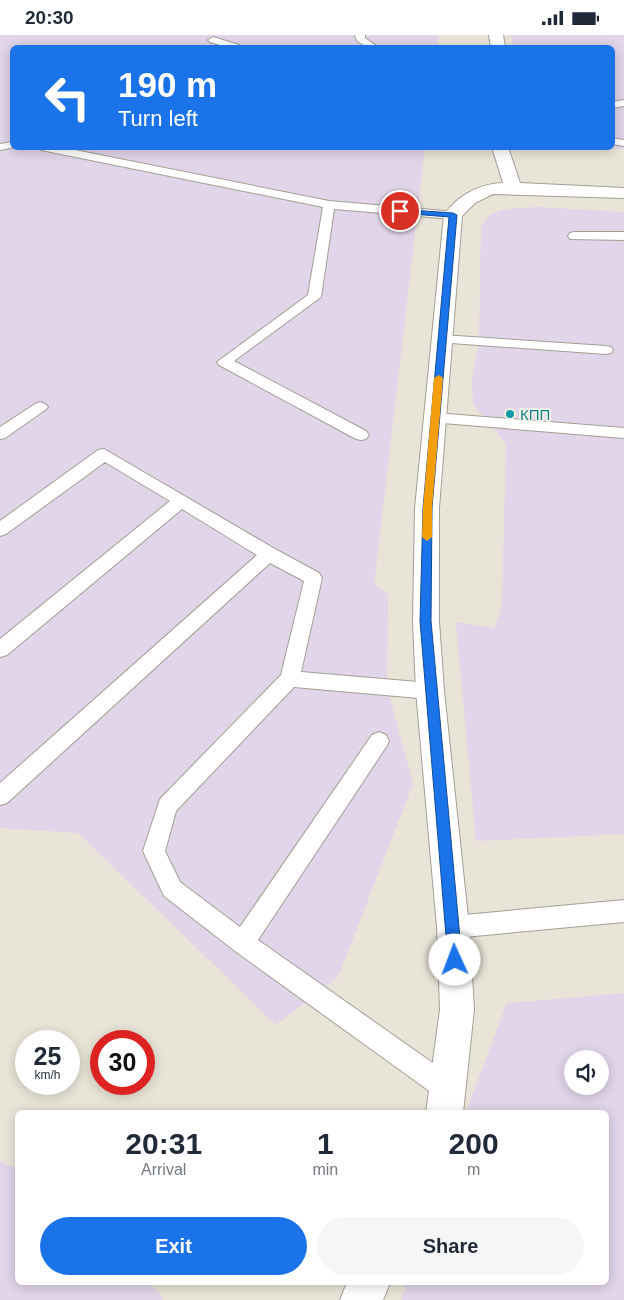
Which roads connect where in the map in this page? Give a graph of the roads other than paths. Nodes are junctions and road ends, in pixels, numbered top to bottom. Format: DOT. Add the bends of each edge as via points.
graph roads {
  1 [pos="360,35"];
  2 [pos="213,39"];
  3 [pos="230,45"];
  4 [pos="370,45"];
  5 [pos="56,150"];
  6 [pos="501,150"];
  7 [pos="513,188"];
  8 [pos="624,193"];
  9 [pos="329,205"];
  10 [pos="453,215"];
  11 [pos="624,235"];
  12 [pos="574,236"];
  13 [pos="442,339"];
  14 [pos="606,351"];
  15 [pos="40,407"];
  16 [pos="435,418"];
  17 [pos="0,433"];
  18 [pos="624,433"];
  19 [pos="361,435"];
  20 [pos="181,501"];
  21 [pos="0,530"];
  22 [pos="269,554"];
  23 [pos="0,649"];
  24 [pos="290,679"];
  25 [pos="430,691"];
  26 [pos="379,741"];
  27 [pos="0,796"];
  28 [pos="624,911"];
  29 [pos="453,927"];
  30 [pos="243,943"];
  31 [pos="446,1101"];
  32 [pos="369,1285"];
  33 [pos="360,1300"];
  1 -- 4 [label="lane" via="360,39"];
  2 -- 3 [label="lane"];
  5 -- 9 [label="lane"];
  6 -- 7 [label="street"];
  7 -- 8 [label="street"];
  7 -- 10 [label="street" via="490,189 476,195"];
  9 -- 10 [label="lane"];
  9 -- 19 [label="lane" via="314,297 224,362"];
  10 -- 13 [label="street"];
  11 -- 12 [label="lane"];
  13 -- 14 [label="lane"];
  13 -- 16 [label="street"];
  15 -- 17 [label="lane"];
  16 -- 18 [label="lane"];
  16 -- 25 [label="street" via="427,527 426,621"];
  20 -- 21 [label="lane" via="104,454"];
  20 -- 22 [label="lane"];
  20 -- 23 [label="lane"];
  22 -- 24 [label="lane" via="313,578"];
  22 -- 27 [label="lane"];
  24 -- 25 [label="lane"];
  24 -- 30 [label="lane" via="167,806 154,851 172,889"];
  25 -- 29 [label="street"];
  26 -- 30 [label="lane"];
  28 -- 29 [label="lane"];
  29 -- 31 [label="street" via="457,1009"];
  30 -- 31 [label="lane"];
  32 -- 33 [label="street"];
}
